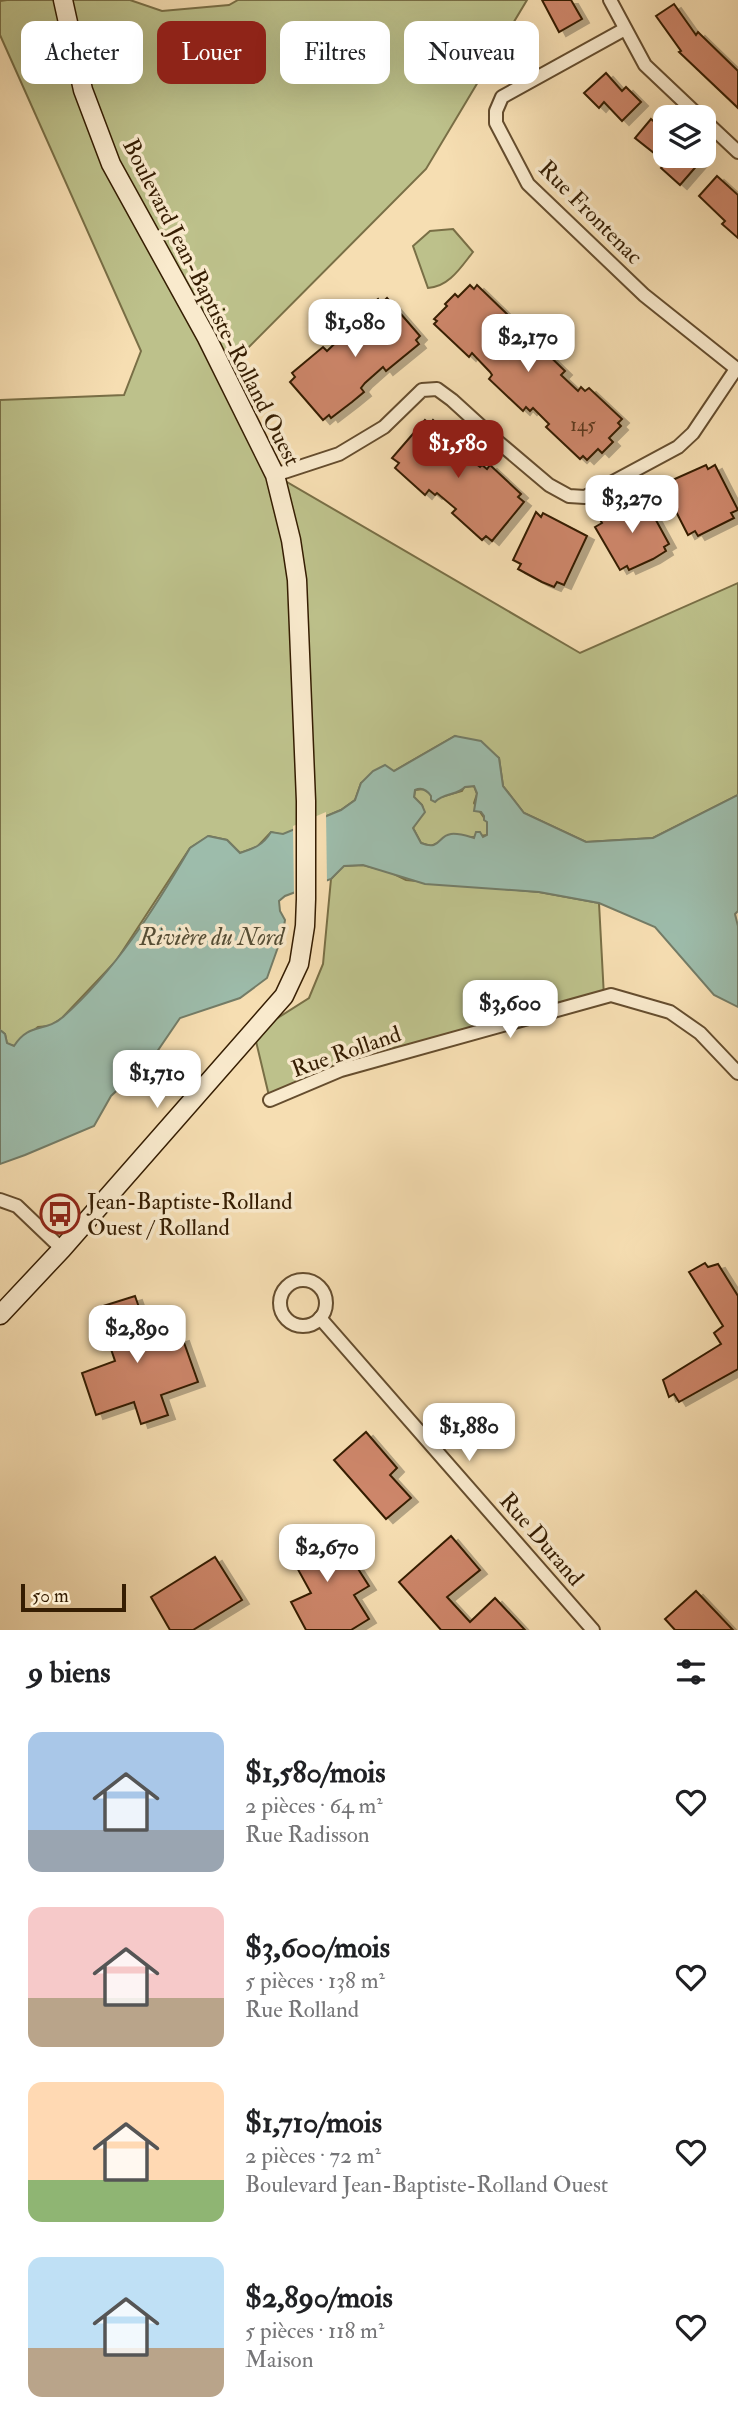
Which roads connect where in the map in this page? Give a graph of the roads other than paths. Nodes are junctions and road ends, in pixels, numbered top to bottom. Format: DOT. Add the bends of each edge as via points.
graph roads {
  1 [pos="64,0"];
  2 [pos="610,0"];
  3 [pos="625,29"];
  4 [pos="687,105"];
  5 [pos="716,132"];
  6 [pos="738,152"];
  7 [pos="737,370"];
  8 [pos="275,475"];
  9 [pos="738,1073"];
  10 [pos="270,1100"];
  11 [pos="0,1200"];
  12 [pos="62,1249"];
  13 [pos="0,1315"];
  14 [pos="320,1318"];
  15 [pos="593,1630"];
  1 -- 8 [label="street, Boulevard Jean-Baptiste-Rolland Ouest" via="83,90 111,164 207,338"];
  2 -- 3 [label="street"];
  3 -- 4 [label="street" via="645,65"];
  3 -- 7 [label="street, Rue Frontenac" via="502,97 496,123 528,184 644,295"];
  5 -- 6 [label="street"];
  7 -- 8 [label="street" via="678,447 585,497 569,496 549,485 437,390 422,390 384,427 339,454"];
  8 -- 12 [label="street, Boulevard Jean-Baptiste-Rolland Ouest" via="297,580 306,801 305,926 299,964 284,996"];
  9 -- 10 [label="street, Rue Rolland" via="700,1034 670,1012 611,995 341,1070"];
  11 -- 12 [label="street" via="17,1206"];
  12 -- 13 [label="street, Boulevard Jean-Baptiste-Rolland Ouest"];
  14 -- 15 [label="street, Rue Durand"];
}
